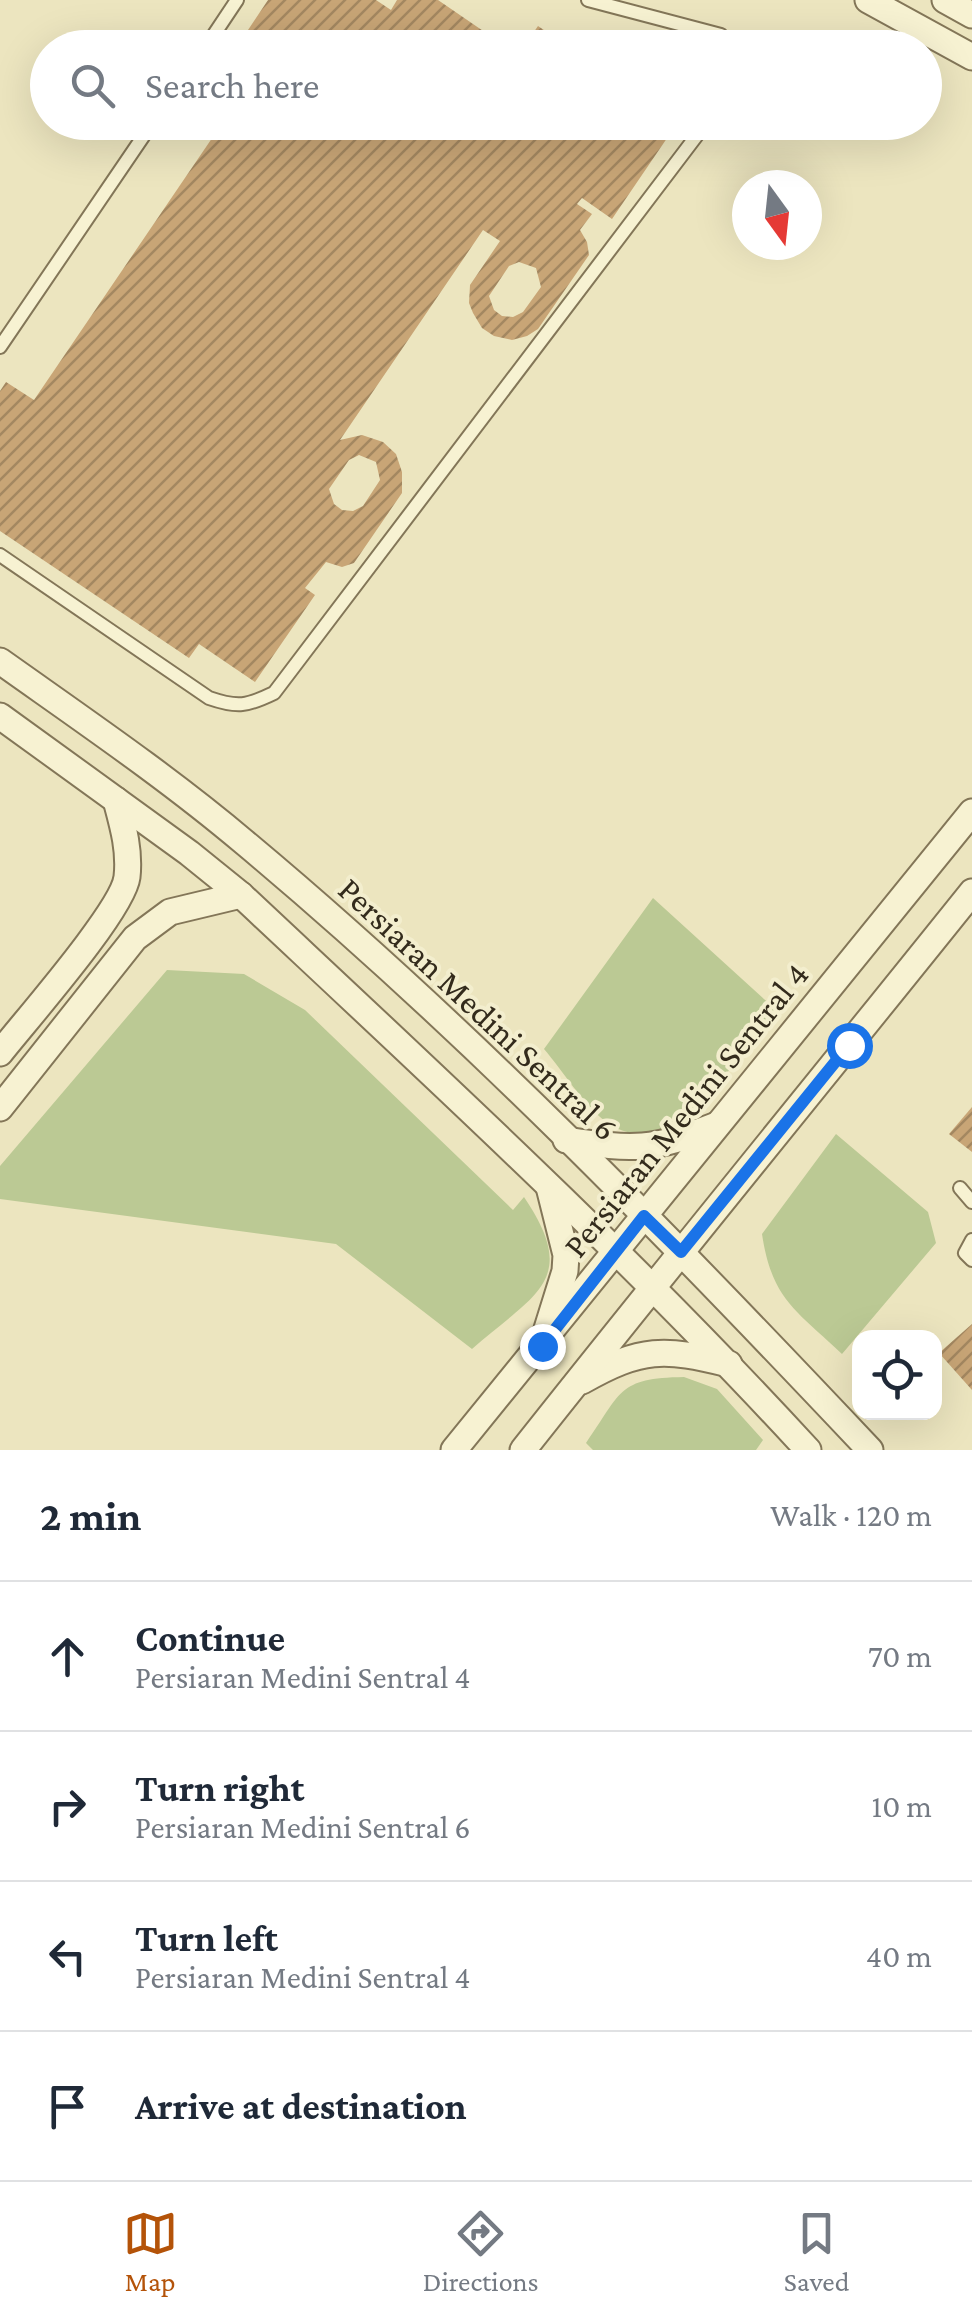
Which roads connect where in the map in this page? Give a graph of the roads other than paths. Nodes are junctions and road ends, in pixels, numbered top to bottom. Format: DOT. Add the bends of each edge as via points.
graph roads {
  1 [pos="237,0"];
  2 [pos="588,0"];
  3 [pos="868,0"];
  4 [pos="946,0"];
  5 [pos="972,16"];
  6 [pos="217,30"];
  7 [pos="701,30"];
  8 [pos="923,30"];
  9 [pos="942,41"];
  10 [pos="972,57"];
  11 [pos="142,140"];
  12 [pos="693,140"];
  13 [pos="0,347"];
  14 [pos="0,556"];
  15 [pos="0,661"];
  16 [pos="0,716"];
  17 [pos="116,800"];
  18 [pos="972,812"];
  19 [pos="972,892"];
  20 [pos="242,895"];
  21 [pos="0,1053"];
  22 [pos="9,1078"];
  23 [pos="0,1108"];
  24 [pos="720,1124"];
  25 [pos="566,1140"];
  26 [pos="548,1185"];
  27 [pos="960,1188"];
  28 [pos="972,1202"];
  29 [pos="644,1216"];
  30 [pos="972,1240"];
  31 [pos="617,1251"];
  32 [pos="681,1252"];
  33 [pos="972,1260"];
  34 [pos="651,1287"];
  35 [pos="542,1346"];
  36 [pos="730,1364"];
  37 [pos="573,1387"];
  38 [pos="454,1450"];
  39 [pos="522,1450"];
  40 [pos="808,1450"];
  41 [pos="870,1450"];
  1 -- 6 [label="lane"];
  2 -- 7 [label="lane"];
  3 -- 8 [label="street"];
  4 -- 5 [label="street"];
  9 -- 10 [label="street"];
  11 -- 13 [label="lane"];
  12 -- 14 [label="lane" via="274,693 233,706 209,698"];
  15 -- 25 [label="street, Persiaran Medini Sentral 6" via="242,840 388,966"];
  16 -- 17 [label="street"];
  17 -- 20 [label="street"];
  17 -- 21 [label="street" via="128,846 127,881 109,916"];
  18 -- 24 [label="street, Persiaran Medini Sentral 4"];
  19 -- 32 [label="street"];
  20 -- 22 [label="street" via="170,912 135,938"];
  20 -- 26 [label="street"];
  22 -- 23 [label="street"];
  24 -- 25 [label="street" via="643,1148"];
  24 -- 29 [label="street, Persiaran Medini Sentral 4"];
  25 -- 29 [label="street, Persiaran Medini Sentral 6"];
  26 -- 31 [label="street"];
  26 -- 35 [label="street" via="566,1255"];
  27 -- 28 [label="lane"];
  29 -- 31 [label="street, Persiaran Medini Sentral 4"];
  29 -- 32 [label="street, Persiaran Medini Sentral 6"];
  30 -- 33 [label="lane" via="966,1253"];
  31 -- 34 [label="street"];
  31 -- 35 [label="street, Persiaran Medini Sentral 4"];
  32 -- 34 [label="street"];
  32 -- 41 [label="street, Persiaran Medini Sentral 6"];
  34 -- 36 [label="street"];
  34 -- 37 [label="street"];
  35 -- 38 [label="street, Persiaran Medini Sentral 4"];
  36 -- 37 [label="street" via="653,1352"];
  36 -- 40 [label="street"];
  37 -- 39 [label="street"];
}
